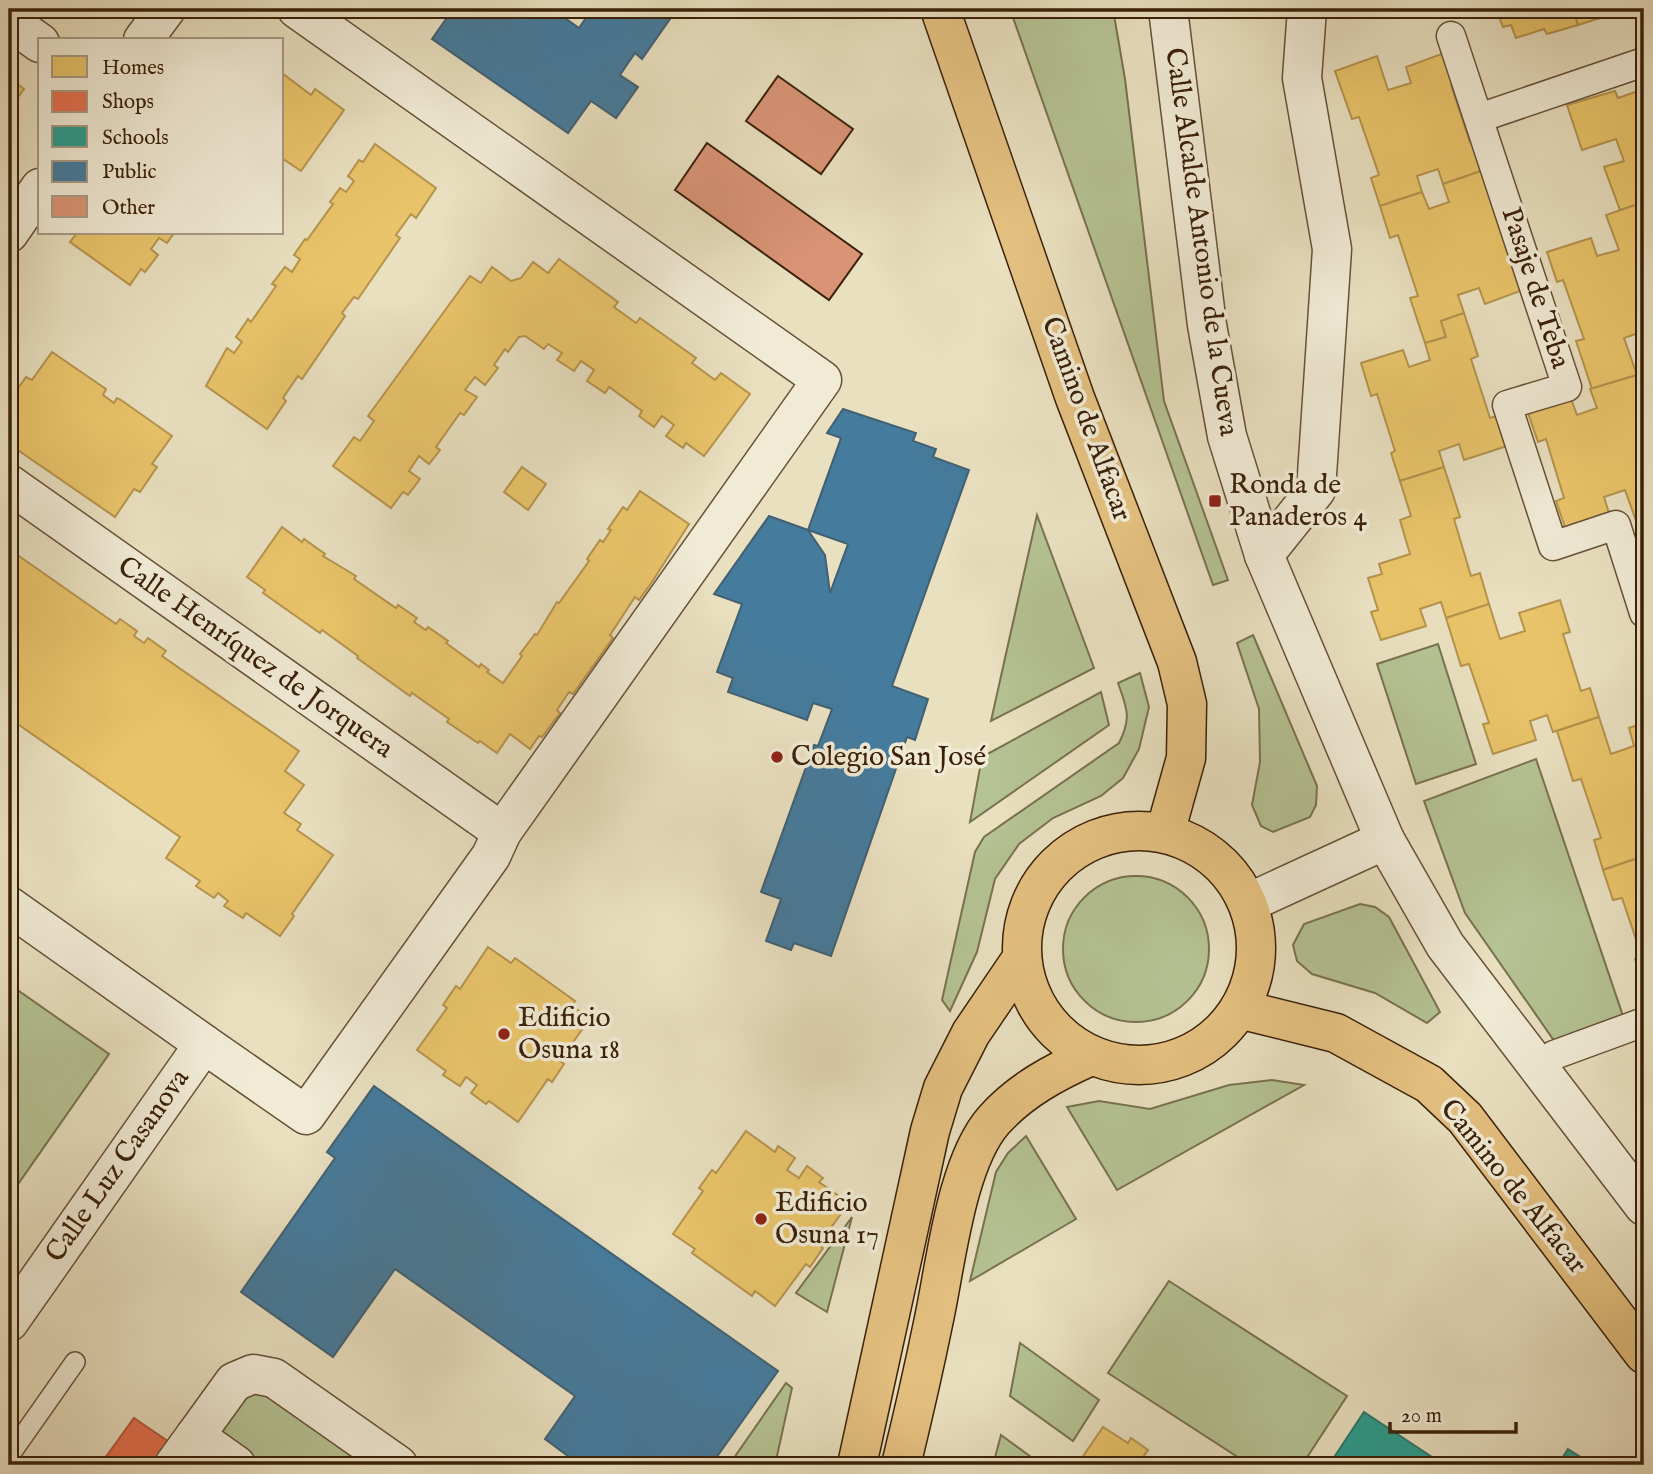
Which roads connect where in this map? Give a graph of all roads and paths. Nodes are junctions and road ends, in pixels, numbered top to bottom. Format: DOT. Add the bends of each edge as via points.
graph roads {
  1 [pos="166,9"];
  2 [pos="297,9"];
  3 [pos="940,9"];
  4 [pos="1168,9"];
  5 [pos="1307,9"];
  6 [pos="9,21"];
  7 [pos="1451,36"];
  8 [pos="145,38"];
  9 [pos="38,42"];
  10 [pos="1644,62"];
  11 [pos="1479,118"];
  12 [pos="38,191"];
  13 [pos="9,233"];
  14 [pos="9,484"];
  15 [pos="1264,555"];
  16 [pos="1644,613"];
  17 [pos="502,832"];
  18 [pos="1165,833"];
  19 [pos="1385,840"];
  20 [pos="1248,904"];
  21 [pos="9,906"];
  22 [pos="1022,958"];
  23 [pos="1238,1009"];
  24 [pos="1644,1022"];
  25 [pos="204,1044"];
  26 [pos="1554,1055"];
  27 [pos="1091,1056"];
  28 [pos="1644,1206"];
  29 [pos="9,1322"];
  30 [pos="1644,1354"];
  31 [pos="75,1362"];
  32 [pos="185,1451"];
  33 [pos="9,1457"];
  34 [pos="236,1465"];
  35 [pos="398,1465"];
  36 [pos="857,1465"];
  37 [pos="901,1465"];
  1 -- 8 [label="street"];
  2 -- 17 [label="street" via="822,380"];
  3 -- 18 [label="main road, Camino de Alfacar" via="1075,398 1177,662 1187,704 1186,758"];
  4 -- 15 [label="street, Calle Alcalde Antonio de la Cueva" via="1207,325 1227,436"];
  5 -- 15 [label="street" via="1302,78 1332,249 1316,490"];
  6 -- 9 [label="street"];
  7 -- 11 [label="street, Pasaje de Teba"];
  10 -- 11 [label="street"];
  11 -- 16 [label="street, Pasaje de Teba" via="1567,387 1507,405 1553,546 1616,525"];
  12 -- 13 [label="street"];
  14 -- 17 [label="street, Calle Henríquez de Jorquera"];
  15 -- 19 [label="street, Calle Alcalde Antonio de la Cueva"];
  17 -- 25 [label="street" via="491,856 306,1115"];
  18 -- 20 [label="main road" via="1195,844 1217,860"];
  18 -- 22 [label="main road" via="1109,834 1076,849 1040,884 1025,919"];
  19 -- 20 [label="street"];
  19 -- 28 [label="street, Calle Alcalde Antonio de la Cueva" via="1445,945"];
  20 -- 23 [label="main road" via="1255,937 1252,975"];
  21 -- 25 [label="street"];
  22 -- 27 [label="main road" via="1030,993 1042,1015 1061,1037"];
  22 -- 36 [label="main road" via="971,1033 943,1088"];
  23 -- 27 [label="main road" via="1221,1032 1196,1050 1167,1062 1136,1065"];
  23 -- 30 [label="main road, Camino de Alfacar" via="1336,1033 1429,1084 1465,1118"];
  24 -- 26 [label="street"];
  25 -- 29 [label="street, Calle Luz Casanova"];
  27 -- 37 [label="main road" via="1032,1086 993,1121 973,1153 961,1188"];
  31 -- 33 [label="lane"];
  32 -- 34 [label="street"];
  32 -- 35 [label="street" via="234,1382 253,1374 274,1378"];
}
